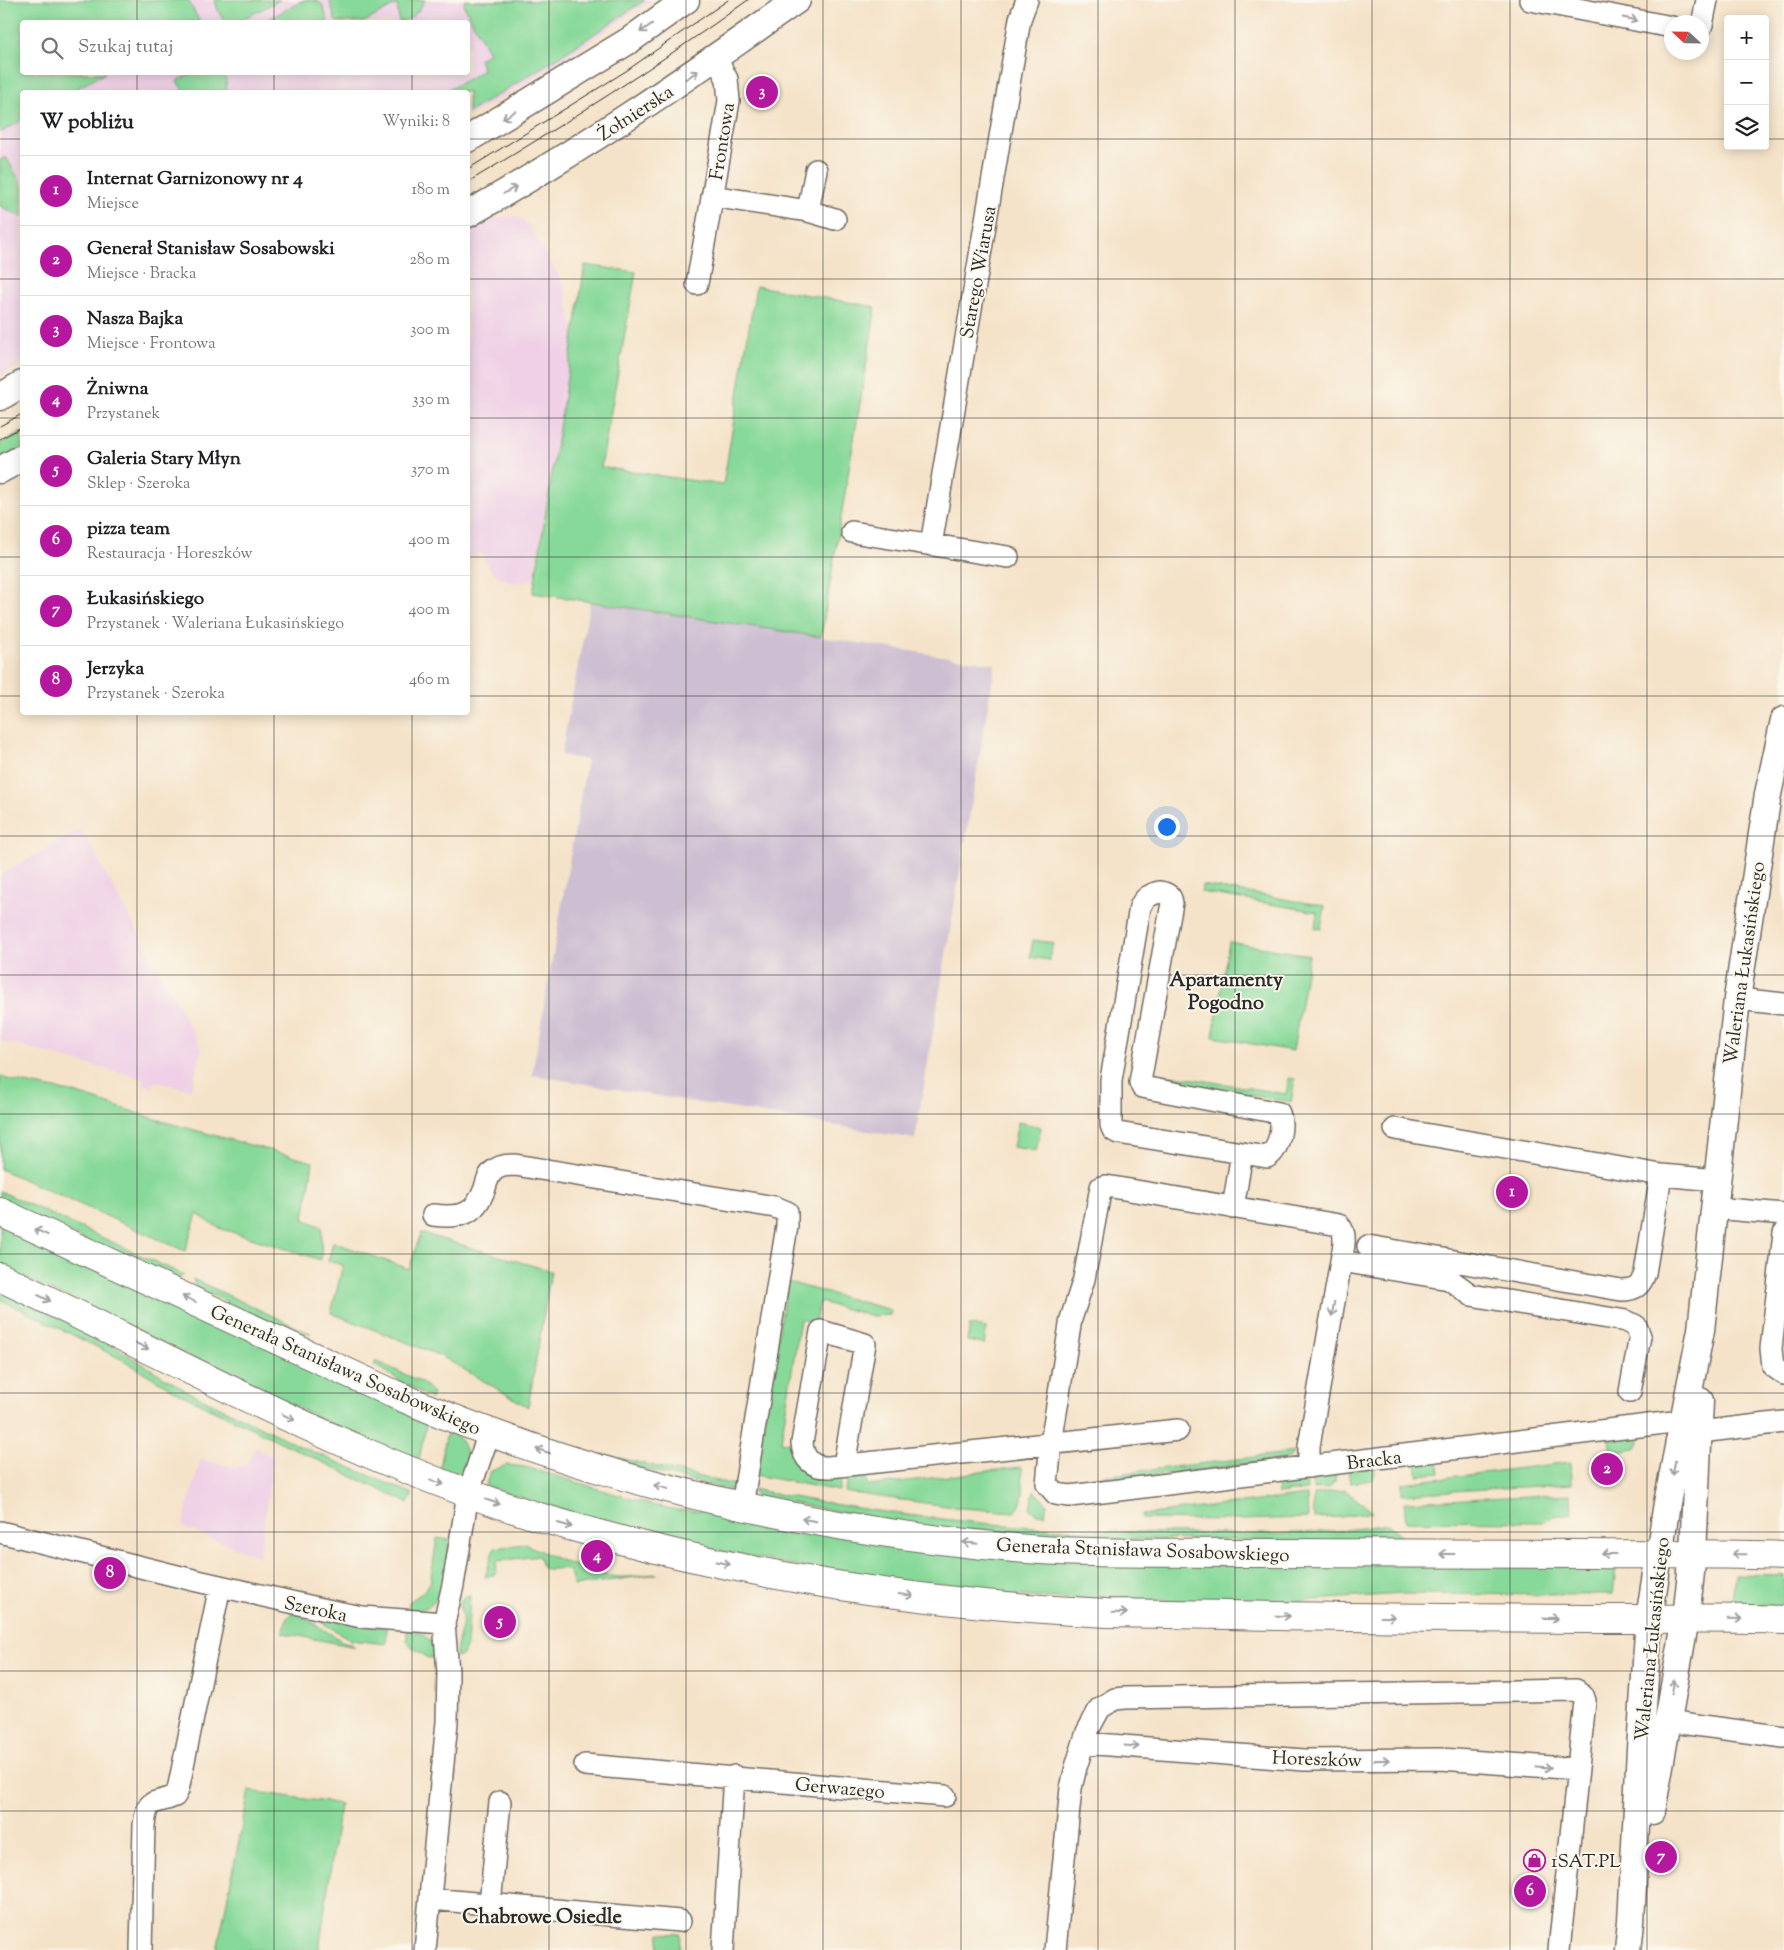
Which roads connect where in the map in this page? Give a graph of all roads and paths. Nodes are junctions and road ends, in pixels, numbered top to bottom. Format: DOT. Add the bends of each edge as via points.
graph roads {
  1 [pos="686,0"];
  2 [pos="797,0"];
  3 [pos="1027,0"];
  4 [pos="1530,0"];
  5 [pos="1706,0"];
  6 [pos="1704,15"];
  7 [pos="1664,25"];
  8 [pos="716,58"];
  9 [pos="470,138"];
  10 [pos="816,170"];
  11 [pos="712,196"];
  12 [pos="808,211"];
  13 [pos="470,213"];
  14 [pos="835,219"];
  15 [pos="698,284"];
  16 [pos="20,385"];
  17 [pos="0,396"];
  18 [pos="20,459"];
  19 [pos="0,470"];
  20 [pos="852,532"];
  21 [pos="931,545"];
  22 [pos="1008,557"];
  23 [pos="1784,725"];
  24 [pos="1737,999"];
  25 [pos="1784,1004"];
  26 [pos="1395,1129"];
  27 [pos="1242,1153"];
  28 [pos="1660,1175"];
  29 [pos="1717,1180"];
  30 [pos="1233,1208"];
  31 [pos="1714,1208"];
  32 [pos="0,1212"];
  33 [pos="1784,1214"];
  34 [pos="433,1215"];
  35 [pos="1784,1233"];
  36 [pos="1368,1246"];
  37 [pos="1341,1261"];
  38 [pos="0,1277"];
  39 [pos="1784,1374"];
  40 [pos="1630,1392"];
  41 [pos="1784,1422"];
  42 [pos="1690,1426"];
  43 [pos="1178,1430"];
  44 [pos="488,1433"];
  45 [pos="1051,1444"];
  46 [pos="844,1465"];
  47 [pos="1309,1467"];
  48 [pos="468,1494"];
  49 [pos="742,1506"];
  50 [pos="0,1532"];
  51 [pos="1658,1554"];
  52 [pos="1693,1554"];
  53 [pos="1784,1556"];
  54 [pos="220,1586"];
  55 [pos="1686,1618"];
  56 [pos="1649,1619"];
  57 [pos="1784,1620"];
  58 [pos="444,1623"];
  59 [pos="1162,1689"];
  60 [pos="1504,1701"];
  61 [pos="1584,1708"];
  62 [pos="1666,1721"];
  63 [pos="1784,1737"];
  64 [pos="1084,1743"];
  65 [pos="585,1765"];
  66 [pos="1578,1769"];
  67 [pos="734,1776"];
  68 [pos="945,1796"];
  69 [pos="500,1802"];
  70 [pos="430,1899"];
  71 [pos="490,1904"];
  72 [pos="680,1921"];
  73 [pos="1631,1922"];
  74 [pos="140,1950"];
  75 [pos="425,1950"];
  76 [pos="723,1950"];
  77 [pos="1055,1950"];
  78 [pos="1559,1950"];
  79 [pos="1628,1950"];
  1 -- 9 [label="street, one-way" via="630,40"];
  2 -- 8 [label="street, Żołnierska"];
  3 -- 21 [label="street, Starego Wiarusa" via="1020,19"];
  4 -- 7 [label="street, one-way"];
  5 -- 6 [label="street"];
  8 -- 11 [label="street, Frontowa" via="727,79 729,93"];
  13 -- 8 [label="street, Żołnierska, one-way" via="568,156"];
  10 -- 12 [label="street"];
  11 -- 12 [label="street, Frontowa"];
  11 -- 15 [label="street, Frontowa"];
  12 -- 14 [label="street, Frontowa"];
  16 -- 17 [label="street"];
  18 -- 19 [label="street"];
  20 -- 21 [label="street"];
  21 -- 22 [label="street"];
  23 -- 24 [label="street, Waleriana Łukasińskiego" via="1766,804"];
  24 -- 25 [label="street"];
  24 -- 29 [label="street, Waleriana Łukasińskiego"];
  26 -- 28 [label="street"];
  27 -- 27 [label="street" via="1118,1133 1111,1125 1111,1080 1138,917 1140,907 1150,895 1166,893 1172,903 1140,1082 1142,1087 1279,1113 1282,1120 1272,1154"];
  27 -- 30 [label="street"];
  28 -- 29 [label="street"];
  28 -- 36 [label="street" via="1645,1273 1638,1287 1631,1290"];
  29 -- 31 [label="street, Waleriana Łukasińskiego"];
  30 -- 37 [label="street" via="1339,1226 1345,1235"];
  30 -- 45 [label="street" via="1101,1187 1084,1280 1071,1319"];
  31 -- 33 [label="street"];
  31 -- 42 [label="street, Waleriana Łukasińskiego"];
  44 -- 32 [label="main road, Generała Stanisława Sosabowskiego, one-way" via="394,1394"];
  34 -- 49 [label="street" via="459,1216 468,1212 479,1202 489,1175 502,1166 515,1165 775,1207 786,1212 787,1226"];
  35 -- 39 [label="street" via="1770,1349 1773,1366"];
  37 -- 40 [label="street" via="1449,1279 1472,1295 1626,1321 1636,1326 1640,1336"];
  37 -- 47 [label="street, one-way" via="1309,1446"];
  38 -- 48 [label="main road, one-way" via="365,1453"];
  41 -- 42 [label="street, Bracka"];
  42 -- 47 [label="street, Bracka"];
  42 -- 51 [label="street, Waleriana Łukasińskiego, one-way"];
  42 -- 52 [label="street, Waleriana Łukasińskiego"];
  43 -- 45 [label="street"];
  44 -- 48 [label="street"];
  49 -- 44 [label="main road, Generała Stanisława Sosabowskiego, one-way" via="617,1474"];
  45 -- 46 [label="street"];
  45 -- 47 [label="street, Bracka" via="1047,1484 1056,1494 1070,1496"];
  46 -- 46 [label="street" via="816,1466 806,1457 803,1448 821,1331 865,1344"];
  48 -- 56 [label="main road, one-way" via="563,1524 676,1553 830,1584 942,1600 1109,1613"];
  48 -- 58 [label="street"];
  51 -- 49 [label="main road, Generała Stanisława Sosabowskiego, one-way" via="1129,1552 1005,1547 851,1527"];
  50 -- 54 [label="street, Szeroka"];
  51 -- 52 [label="main road, Generała Stanisława Sosabowskiego"];
  51 -- 56 [label="street, Waleriana Łukasińskiego"];
  53 -- 52 [label="main road, Generała Stanisława Sosabowskiego, one-way"];
  52 -- 55 [label="street, Waleriana Łukasińskiego"];
  54 -- 58 [label="street, Szeroka" via="362,1617"];
  54 -- 74 [label="street" via="178,1790 175,1796 150,1804 146,1815"];
  55 -- 56 [label="main road"];
  55 -- 57 [label="main road, one-way"];
  62 -- 55 [label="street, Waleriana Łukasińskiego, one-way"];
  56 -- 73 [label="street, Waleriana Łukasińskiego"];
  58 -- 70 [label="street" via="448,1672 447,1722"];
  59 -- 64 [label="street" via="1121,1689 1099,1695 1091,1701 1084,1716"];
  60 -- 61 [label="street" via="1575,1700"];
  61 -- 64 [label="street" via="1583,1694 1576,1690 1125,1698 1115,1699 1100,1708"];
  61 -- 66 [label="street"];
  62 -- 63 [label="street, Waleriana Łukasińskiego"];
  62 -- 73 [label="street, Waleriana Łukasińskiego"];
  64 -- 66 [label="street, Horeszków, one-way" via="1304,1760 1441,1758"];
  64 -- 77 [label="street" via="1071,1788"];
  65 -- 67 [label="street, Gerwazego"];
  66 -- 78 [label="street"];
  67 -- 68 [label="street, Gerwazego"];
  67 -- 76 [label="street"];
  69 -- 71 [label="street"];
  70 -- 71 [label="street"];
  70 -- 75 [label="street"];
  71 -- 72 [label="street"];
  73 -- 79 [label="street, Waleriana Łukasińskiego"];
}
